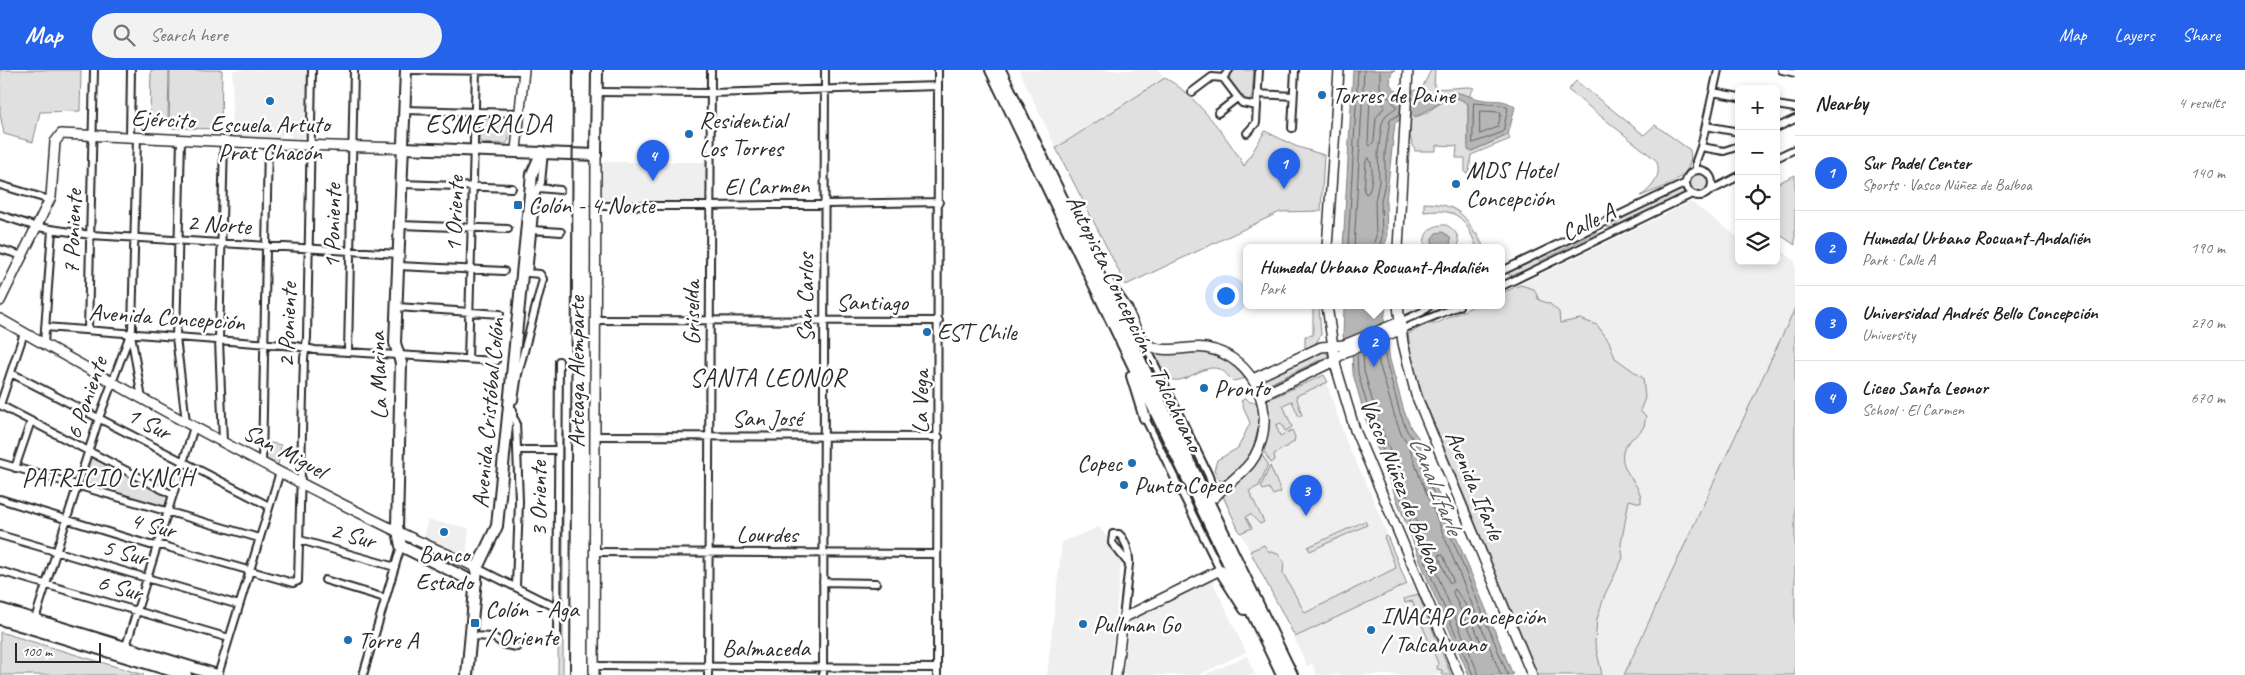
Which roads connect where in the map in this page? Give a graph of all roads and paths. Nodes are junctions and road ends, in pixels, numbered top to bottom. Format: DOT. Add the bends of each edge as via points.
graph roads {
  1 [pos="94,70"];
  2 [pos="131,70"];
  3 [pos="312,70"];
  4 [pos="354,70"];
  5 [pos="406,70"];
  6 [pos="476,70"];
  7 [pos="524,70"];
  8 [pos="597,70"];
  9 [pos="711,70"];
  10 [pos="825,70"];
  11 [pos="938,70"];
  12 [pos="990,70"];
  13 [pos="1000,70"];
  14 [pos="1229,70"];
  15 [pos="1259,70"];
  16 [pos="1295,70"];
  17 [pos="1339,70"];
  18 [pos="1408,70"];
  19 [pos="1718,70"];
  20 [pos="1782,70"];
  21 [pos="1795,72"];
  22 [pos="1223,78"];
  23 [pos="938,86"];
  24 [pos="825,88"];
  25 [pos="596,92"];
  26 [pos="1192,92"];
  27 [pos="1713,92"];
  28 [pos="711,93"];
  29 [pos="1258,94"];
  30 [pos="1293,96"];
  31 [pos="1735,97"];
  32 [pos="1237,98"];
  33 [pos="1257,106"];
  34 [pos="1780,106"];
  35 [pos="1795,108"];
  36 [pos="404,110"];
  37 [pos="476,112"];
  38 [pos="1218,112"];
  39 [pos="520,113"];
  40 [pos="1795,119"];
  41 [pos="1706,126"];
  42 [pos="1780,126"];
  43 [pos="1292,128"];
  44 [pos="1735,131"];
  45 [pos="1247,132"];
  46 [pos="93,135"];
  47 [pos="134,137"];
  48 [pos="181,140"];
  49 [pos="224,142"];
  50 [pos="268,144"];
  51 [pos="310,145"];
  52 [pos="352,146"];
  53 [pos="1701,147"];
  54 [pos="1735,147"];
  55 [pos="403,148"];
  56 [pos="474,149"];
  57 [pos="1795,149"];
  58 [pos="519,150"];
  59 [pos="544,152"];
  60 [pos="596,155"];
  61 [pos="1780,156"];
  62 [pos="1696,170"];
  63 [pos="532,174"];
  64 [pos="1711,176"];
  65 [pos="1735,178"];
  66 [pos="1728,181"];
  67 [pos="1686,183"];
  68 [pos="402,184"];
  69 [pos="0,185"];
  70 [pos="473,186"];
  71 [pos="512,188"];
  72 [pos="539,188"];
  73 [pos="560,190"];
  74 [pos="1710,191"];
  75 [pos="1692,194"];
  76 [pos="50,200"];
  77 [pos="939,202"];
  78 [pos="824,204"];
  79 [pos="596,206"];
  80 [pos="710,206"];
  81 [pos="0,214"];
  82 [pos="400,225"];
  83 [pos="36,227"];
  84 [pos="472,228"];
  85 [pos="508,229"];
  86 [pos="52,230"];
  87 [pos="533,230"];
  88 [pos="561,232"];
  89 [pos="91,235"];
  90 [pos="135,238"];
  91 [pos="178,240"];
  92 [pos="222,243"];
  93 [pos="1327,244"];
  94 [pos="1398,244"];
  95 [pos="266,246"];
  96 [pos="0,249"];
  97 [pos="308,249"];
  98 [pos="350,251"];
  99 [pos="399,254"];
  100 [pos="23,256"];
  101 [pos="1094,264"];
  102 [pos="398,266"];
  103 [pos="471,270"];
  104 [pos="1505,270"];
  105 [pos="504,271"];
  106 [pos="1505,285"];
  107 [pos="0,301"];
  108 [pos="397,307"];
  109 [pos="1328,309"];
  110 [pos="1398,309"];
  111 [pos="1426,309"];
  112 [pos="1427,309"];
  113 [pos="1452,309"];
  114 [pos="1127,310"];
  115 [pos="470,312"];
  116 [pos="500,314"];
  117 [pos="1429,318"];
  118 [pos="0,319"];
  119 [pos="596,320"];
  120 [pos="710,321"];
  121 [pos="824,321"];
  122 [pos="939,321"];
  123 [pos="1400,326"];
  124 [pos="45,327"];
  125 [pos="88,330"];
  126 [pos="24,333"];
  127 [pos="131,334"];
  128 [pos="176,337"];
  129 [pos="1142,338"];
  130 [pos="219,340"];
  131 [pos="44,344"];
  132 [pos="263,344"];
  133 [pos="1123,344"];
  134 [pos="1333,346"];
  135 [pos="305,348"];
  136 [pos="1346,348"];
  137 [pos="348,352"];
  138 [pos="398,355"];
  139 [pos="468,359"];
  140 [pos="1335,360"];
  141 [pos="496,361"];
  142 [pos="559,361"];
  143 [pos="11,373"];
  144 [pos="1253,379"];
  145 [pos="112,382"];
  146 [pos="1261,396"];
  147 [pos="142,399"];
  148 [pos="0,405"];
  149 [pos="99,418"];
  150 [pos="1145,418"];
  151 [pos="31,422"];
  152 [pos="190,424"];
  153 [pos="596,436"];
  154 [pos="710,436"];
  155 [pos="824,436"];
  156 [pos="939,437"];
  157 [pos="223,442"];
  158 [pos="518,450"];
  159 [pos="557,450"];
  160 [pos="88,451"];
  161 [pos="184,462"];
  162 [pos="0,463"];
  163 [pos="262,463"];
  164 [pos="15,468"];
  165 [pos="280,472"];
  166 [pos="302,483"];
  167 [pos="76,486"];
  168 [pos="173,496"];
  169 [pos="1215,497"];
  170 [pos="0,499"];
  171 [pos="269,506"];
  172 [pos="168,511"];
  173 [pos="1216,517"];
  174 [pos="66,519"];
  175 [pos="398,532"];
  176 [pos="0,535"];
  177 [pos="260,538"];
  178 [pos="300,540"];
  179 [pos="157,546"];
  180 [pos="401,546"];
  181 [pos="56,552"];
  182 [pos="595,552"];
  183 [pos="709,553"];
  184 [pos="823,553"];
  185 [pos="937,554"];
  186 [pos="1130,564"];
  187 [pos="395,567"];
  188 [pos="477,568"];
  189 [pos="250,569"];
  190 [pos="1220,570"];
  191 [pos="0,571"];
  192 [pos="147,578"];
  193 [pos="326,580"];
  194 [pos="297,582"];
  195 [pos="823,582"];
  196 [pos="476,583"];
  197 [pos="876,583"];
  198 [pos="46,584"];
  199 [pos="516,587"];
  200 [pos="385,598"];
  201 [pos="239,605"];
  202 [pos="557,608"];
  203 [pos="0,609"];
  204 [pos="137,611"];
  205 [pos="1123,618"];
  206 [pos="0,619"];
  207 [pos="35,619"];
  208 [pos="1260,630"];
  209 [pos="471,636"];
  210 [pos="229,638"];
  211 [pos="556,638"];
  212 [pos="126,646"];
  213 [pos="517,647"];
  214 [pos="114,652"];
  215 [pos="708,667"];
  216 [pos="823,667"];
  217 [pos="594,671"];
  218 [pos="937,671"];
  219 [pos="186,675"];
  220 [pos="217,675"];
  221 [pos="363,675"];
  222 [pos="467,675"];
  223 [pos="708,675"];
  224 [pos="823,675"];
  225 [pos="1116,675"];
  226 [pos="1282,675"];
  227 [pos="1292,675"];
  228 [pos="1459,675"];
  229 [pos="1532,675"];
  1 -- 46 [label="street, 7 Poniente"];
  2 -- 47 [label="street, 6 Poniente"];
  3 -- 51 [label="street, 2 Poniente"];
  4 -- 52 [label="street, 1 Poniente"];
  5 -- 6 [label="street"];
  5 -- 36 [label="main road, La Marina"];
  6 -- 7 [label="street"];
  6 -- 37 [label="street, 1 Oriente"];
  7 -- 39 [label="street"];
  8 -- 25 [label="main road, Arteaga Alemparte"];
  9 -- 28 [label="street, Griselda"];
  10 -- 24 [label="street, San Carlos"];
  11 -- 23 [label="street, La Vega"];
  12 -- 133 [label="main road, Autopista Concepción - Talcahuano"];
  13 -- 101 [label="main road, Autopista Concepción - Talcahuano"];
  14 -- 22 [label="street"];
  15 -- 29 [label="street"];
  16 -- 30 [label="street"];
  17 -- 93 [label="street"];
  18 -- 94 [label="street"];
  19 -- 27 [label="street"];
  20 -- 21 [label="street"];
  22 -- 26 [label="street" via="1212,77"];
  22 -- 32 [label="street"];
  23 -- 24 [label="street"];
  23 -- 77 [label="street, La Vega"];
  24 -- 28 [label="street"];
  24 -- 78 [label="street, San Carlos"];
  25 -- 28 [label="street"];
  25 -- 60 [label="main road, Arteaga Alemparte"];
  27 -- 31 [label="street"];
  27 -- 41 [label="street"];
  28 -- 80 [label="street, Griselda"];
  29 -- 30 [label="street"];
  29 -- 33 [label="street"];
  30 -- 43 [label="street"];
  32 -- 33 [label="street" via="1243,104"];
  32 -- 38 [label="street"];
  33 -- 45 [label="street" via="1256,123"];
  34 -- 35 [label="street"];
  36 -- 37 [label="street"];
  36 -- 55 [label="main road, La Marina"];
  37 -- 39 [label="street"];
  37 -- 56 [label="street, 1 Oriente"];
  39 -- 58 [label="street"];
  40 -- 42 [label="street"];
  41 -- 44 [label="street"];
  41 -- 53 [label="street"];
  46 -- 47 [label="street, Ejército"];
  46 -- 76 [label="street, Ejército" via="58,136"];
  46 -- 89 [label="street, 7 Poniente"];
  47 -- 48 [label="street, Ejército"];
  47 -- 90 [label="street, 6 Poniente"];
  48 -- 49 [label="street, Ejército"];
  48 -- 91 [label="street"];
  49 -- 50 [label="street, Ejército"];
  49 -- 92 [label="street"];
  50 -- 51 [label="street, Ejército"];
  50 -- 95 [label="street"];
  51 -- 52 [label="street, Ejército"];
  51 -- 97 [label="street, 2 Poniente"];
  52 -- 55 [label="street, Ejército"];
  52 -- 98 [label="street, 1 Poniente"];
  53 -- 54 [label="street" via="1724,151"];
  53 -- 62 [label="street"];
  55 -- 56 [label="main road, Ejército"];
  55 -- 68 [label="main road, La Marina"];
  56 -- 58 [label="main road, Ejército"];
  56 -- 70 [label="street, 1 Oriente"];
  57 -- 61 [label="street"];
  58 -- 59 [label="main road, Ejército"];
  58 -- 63 [label="main road"];
  59 -- 60 [label="main road, Ejército"];
  59 -- 63 [label="main road, Avenida Cristóbal Colón"];
  59 -- 72 [label="street"];
  60 -- 79 [label="street, Arteaga Alemparte"];
  62 -- 64 [label="street" via="1706,171"];
  62 -- 67 [label="street, Calle A" via="1688,176"];
  63 -- 188 [label="main road, Avenida Cristóbal Colón" via="497,526"];
  64 -- 66 [label="street"];
  64 -- 74 [label="street" via="1713,185"];
  65 -- 66 [label="street, Calle A"];
  66 -- 74 [label="street, Calle A"];
  67 -- 75 [label="street"];
  67 -- 104 [label="street, Calle A"];
  68 -- 70 [label="street"];
  68 -- 82 [label="main road, La Marina"];
  69 -- 76 [label="street"];
  70 -- 71 [label="street"];
  70 -- 84 [label="street, 1 Oriente"];
  72 -- 73 [label="street"];
  72 -- 87 [label="street"];
  74 -- 75 [label="street, Calle A" via="1701,196"];
  75 -- 106 [label="street, Calle A"];
  76 -- 83 [label="street"];
  77 -- 78 [label="street, El Carmen"];
  77 -- 122 [label="street, La Vega"];
  78 -- 80 [label="street, El Carmen"];
  78 -- 121 [label="street, San Carlos"];
  79 -- 80 [label="street, El Carmen"];
  79 -- 119 [label="street, Arteaga Alemparte"];
  80 -- 120 [label="street, Griselda"];
  81 -- 83 [label="street, 2 Norte"];
  82 -- 84 [label="street"];
  82 -- 99 [label="main road, La Marina"];
  83 -- 86 [label="street, 2 Norte"];
  83 -- 100 [label="street"];
  84 -- 85 [label="street"];
  84 -- 103 [label="street, 1 Oriente"];
  86 -- 89 [label="street, 2 Norte"];
  86 -- 124 [label="street"];
  87 -- 88 [label="street"];
  87 -- 158 [label="street" via="528,273 542,276 518,374 513,414"];
  89 -- 90 [label="street, 2 Norte"];
  89 -- 125 [label="street, 7 Poniente"];
  90 -- 91 [label="street, 2 Norte"];
  90 -- 127 [label="street, 6 Poniente"];
  91 -- 92 [label="street, 2 Norte"];
  91 -- 128 [label="street"];
  92 -- 95 [label="street, 2 Norte"];
  92 -- 130 [label="street"];
  95 -- 97 [label="street, 2 Norte"];
  95 -- 132 [label="street"];
  96 -- 100 [label="street"];
  97 -- 98 [label="street, 2 Norte"];
  97 -- 135 [label="street, 2 Poniente"];
  98 -- 99 [label="street, 2 Norte"];
  98 -- 137 [label="street, 1 Poniente"];
  99 -- 102 [label="main road, La Marina"];
  100 -- 107 [label="street"];
  101 -- 114 [label="main road"];
  101 -- 173 [label="main road, Autopista Concepción - Talcahuano"];
  102 -- 103 [label="street"];
  102 -- 108 [label="main road, La Marina"];
  103 -- 105 [label="street"];
  103 -- 115 [label="street, 1 Oriente"];
  108 -- 115 [label="street"];
  108 -- 138 [label="main road, La Marina" via="395,343"];
  109 -- 134 [label="street, Vasco Núñez de Balboa"];
  110 -- 123 [label="street, Avenida Ifarle"];
  111 -- 123 [label="street"];
  112 -- 117 [label="street"];
  113 -- 117 [label="street"];
  114 -- 129 [label="street"];
  115 -- 116 [label="street"];
  115 -- 139 [label="street, 1 Oriente"];
  117 -- 123 [label="street"];
  118 -- 126 [label="street, San Miguel"];
  119 -- 120 [label="street, Santiago"];
  119 -- 153 [label="street, Arteaga Alemparte"];
  120 -- 121 [label="street, Santiago"];
  120 -- 154 [label="street, Griselda"];
  121 -- 122 [label="street, Santiago"];
  121 -- 155 [label="street, San Carlos"];
  122 -- 156 [label="street, La Vega"];
  123 -- 136 [label="street"];
  123 -- 229 [label="street, Avenida Ifarle" via="1408,368 1421,409"];
  124 -- 125 [label="street, Avenida Concepción"];
  124 -- 131 [label="street"];
  125 -- 127 [label="street, Avenida Concepción"];
  126 -- 131 [label="street, San Miguel"];
  126 -- 143 [label="street"];
  127 -- 128 [label="street, Avenida Concepción"];
  127 -- 145 [label="street, 6 Poniente"];
  127 -- 147 [label="street, 6 Poniente"];
  128 -- 130 [label="street, Avenida Concepción"];
  128 -- 152 [label="street"];
  129 -- 144 [label="street" via="1159,349 1191,347 1216,350 1234,360"];
  129 -- 169 [label="street" via="1209,476"];
  130 -- 132 [label="street, Avenida Concepción"];
  130 -- 157 [label="street"];
  131 -- 145 [label="street, San Miguel"];
  132 -- 135 [label="street, Avenida Concepción"];
  132 -- 163 [label="street"];
  133 -- 150 [label="main road"];
  133 -- 208 [label="main road, Autopista Concepción - Talcahuano"];
  134 -- 136 [label="street"];
  134 -- 140 [label="street, Vasco Núñez de Balboa"];
  134 -- 144 [label="street" via="1322,347"];
  135 -- 137 [label="street, Avenida Concepción"];
  135 -- 166 [label="street, 2 Poniente"];
  136 -- 140 [label="street"];
  137 -- 138 [label="street, Avenida Concepción"];
  138 -- 139 [label="street, Avenida Concepción"];
  138 -- 175 [label="main road, La Marina" via="401,363"];
  139 -- 141 [label="street, Avenida Concepción"];
  140 -- 146 [label="street"];
  140 -- 228 [label="street, Vasco Núñez de Balboa" via="1359,440"];
  142 -- 159 [label="street, 3 Oriente"];
  143 -- 148 [label="street"];
  143 -- 149 [label="street, 1 Sur"];
  144 -- 146 [label="street"];
  145 -- 147 [label="street, San Miguel"];
  145 -- 149 [label="street, 6 Poniente"];
  146 -- 169 [label="street" via="1264,423 1258,450 1246,469"];
  147 -- 152 [label="street, San Miguel"];
  148 -- 151 [label="street"];
  149 -- 160 [label="street, 6 Poniente"];
  149 -- 161 [label="street, 1 Sur"];
  150 -- 190 [label="street"];
  151 -- 160 [label="street"];
  151 -- 164 [label="street"];
  152 -- 157 [label="street, San Miguel"];
  152 -- 161 [label="street"];
  153 -- 154 [label="street, San José"];
  153 -- 182 [label="street, Arteaga Alemparte"];
  154 -- 155 [label="street, San José"];
  154 -- 183 [label="street, Griselda"];
  155 -- 156 [label="street, San José"];
  155 -- 184 [label="street, San Carlos"];
  156 -- 185 [label="street, La Vega"];
  157 -- 163 [label="street, San Miguel"];
  158 -- 159 [label="street"];
  158 -- 199 [label="street"];
  159 -- 202 [label="street, 3 Oriente"];
  160 -- 167 [label="street, 6 Poniente"];
  160 -- 168 [label="street"];
  161 -- 168 [label="street"];
  161 -- 171 [label="street, 1 Sur"];
  162 -- 164 [label="street"];
  163 -- 165 [label="street, San Miguel"];
  164 -- 167 [label="street"];
  165 -- 166 [label="street, San Miguel"];
  165 -- 171 [label="street"];
  166 -- 175 [label="street, San Miguel"];
  166 -- 178 [label="street, 2 Poniente"];
  167 -- 172 [label="street"];
  167 -- 174 [label="street, 6 Poniente"];
  168 -- 172 [label="street"];
  169 -- 173 [label="main road"];
  170 -- 174 [label="street, 4 Sur"];
  171 -- 177 [label="street"];
  172 -- 177 [label="street"];
  172 -- 179 [label="street"];
  173 -- 227 [label="main road, Autopista Concepción - Talcahuano"];
  174 -- 179 [label="street, 4 Sur"];
  174 -- 181 [label="street, 6 Poniente"];
  175 -- 180 [label="main road, La Marina"];
  175 -- 188 [label="street, San Miguel"];
  176 -- 181 [label="street, 5 Sur"];
  177 -- 189 [label="street"];
  178 -- 187 [label="street, 2 Sur"];
  178 -- 194 [label="street, 2 Poniente"];
  179 -- 189 [label="street, 4 Sur" via="243,570"];
  179 -- 192 [label="street"];
  180 -- 187 [label="street, La Marina"];
  180 -- 196 [label="main road"];
  181 -- 192 [label="street, 5 Sur"];
  181 -- 198 [label="street, 6 Poniente"];
  182 -- 183 [label="street, Lourdes"];
  182 -- 217 [label="street, Arteaga Alemparte"];
  183 -- 184 [label="street, Lourdes"];
  183 -- 215 [label="street, Griselda"];
  184 -- 185 [label="street, Lourdes"];
  184 -- 195 [label="street, San Carlos"];
  185 -- 218 [label="street, La Vega"];
  186 -- 205 [label="street"];
  187 -- 200 [label="street, La Marina"];
  188 -- 196 [label="main road, Avenida Cristóbal Colón"];
  188 -- 199 [label="street, San Miguel"];
  189 -- 194 [label="street, 4 Sur"];
  189 -- 201 [label="street"];
  190 -- 205 [label="street"];
  190 -- 208 [label="main road"];
  191 -- 198 [label="street, 6 Sur"];
  192 -- 201 [label="street, 5 Sur"];
  192 -- 204 [label="street"];
  193 -- 200 [label="street"];
  195 -- 197 [label="street"];
  195 -- 216 [label="street, San Carlos"];
  196 -- 209 [label="main road, Avenida Cristóbal Colón"];
  198 -- 204 [label="street, 6 Sur"];
  198 -- 207 [label="street, 6 Poniente"];
  199 -- 202 [label="street, San Miguel"];
  200 -- 221 [label="street, La Marina"];
  201 -- 210 [label="street"];
  202 -- 211 [label="street, 3 Oriente"];
  203 -- 207 [label="main road"];
  204 -- 210 [label="street, 6 Sur"];
  204 -- 212 [label="street"];
  205 -- 225 [label="street"];
  206 -- 214 [label="main road"];
  207 -- 212 [label="main road"];
  208 -- 226 [label="main road, Autopista Concepción - Talcahuano"];
  209 -- 213 [label="street" via="493,637 505,645"];
  209 -- 222 [label="main road, Avenida Cristóbal Colón"];
  210 -- 220 [label="street"];
  212 -- 214 [label="main road"];
  212 -- 220 [label="main road"];
  214 -- 219 [label="main road"];
  215 -- 216 [label="street, Balmaceda"];
  215 -- 217 [label="street, Balmaceda"];
  215 -- 223 [label="street, Griselda"];
  216 -- 218 [label="street, Balmaceda"];
  216 -- 224 [label="street, San Carlos"];
}
